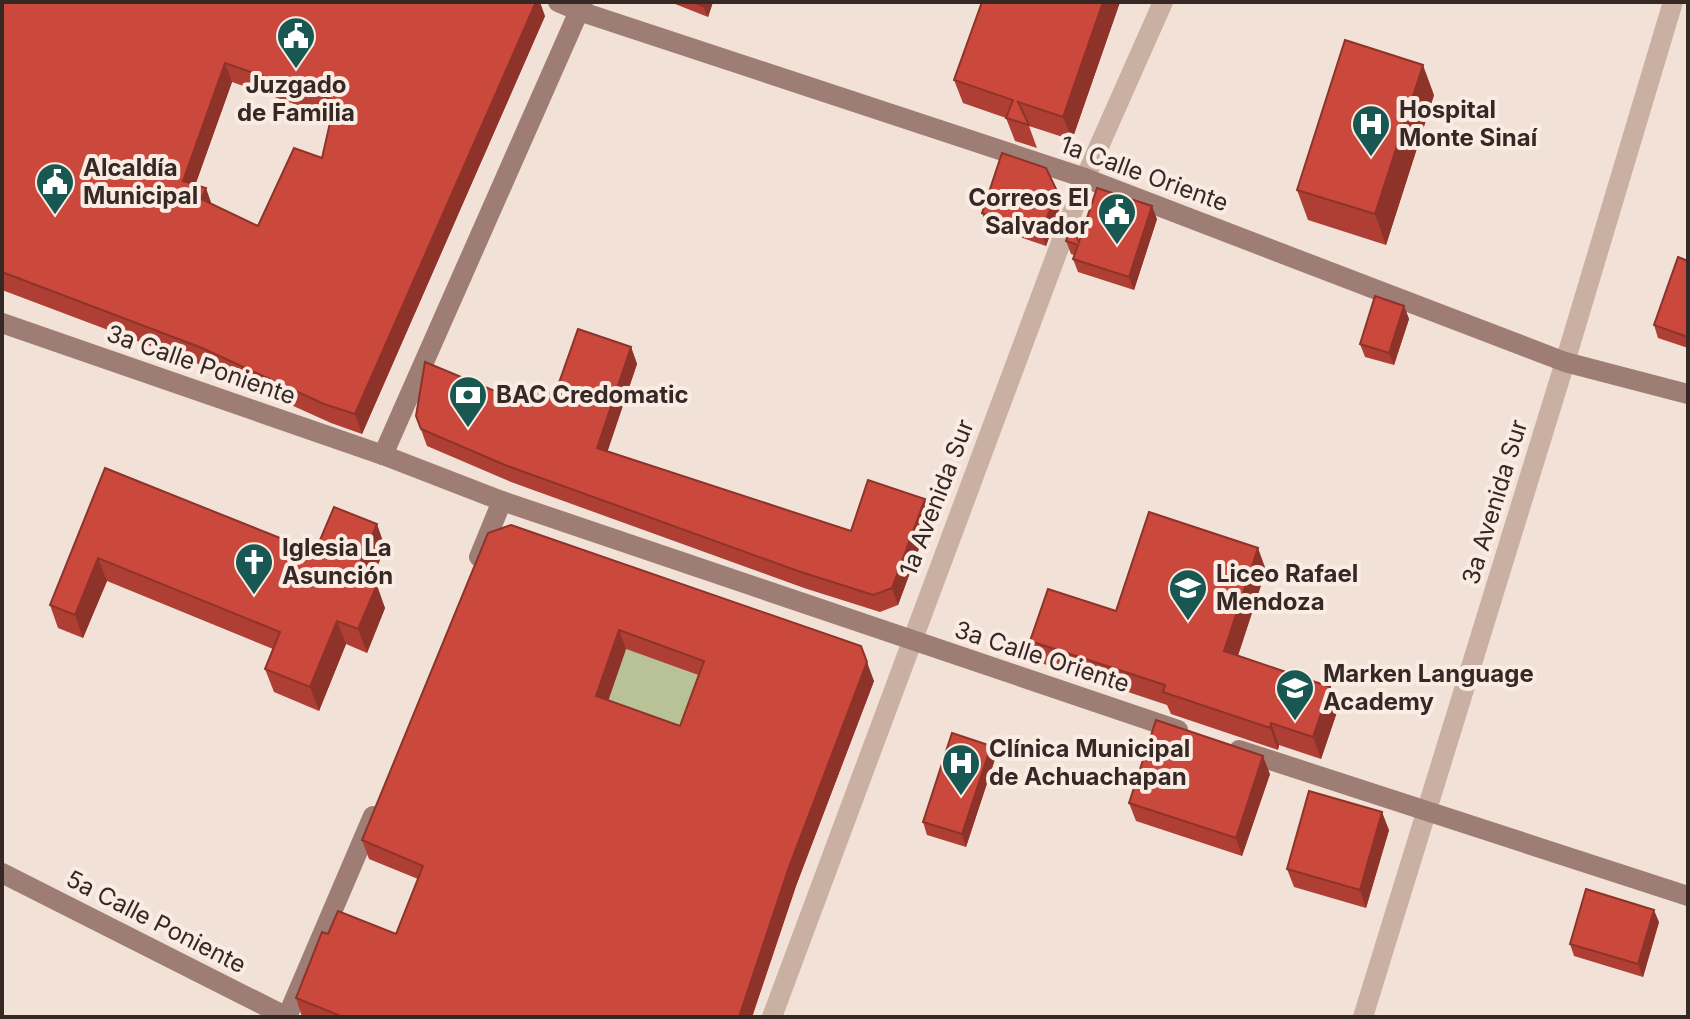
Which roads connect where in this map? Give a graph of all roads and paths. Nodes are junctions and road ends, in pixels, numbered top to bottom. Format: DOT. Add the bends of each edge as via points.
graph roads {
  1 [pos="558,2"];
  2 [pos="1163,2"];
  3 [pos="1673,2"];
  4 [pos="581,7"];
  5 [pos="1085,178"];
  6 [pos="2,323"];
  7 [pos="1565,362"];
  8 [pos="1688,394"];
  9 [pos="383,455"];
  10 [pos="502,501"];
  11 [pos="473,573"];
  12 [pos="911,642"];
  13 [pos="379,800"];
  14 [pos="1425,812"];
  15 [pos="2,873"];
  16 [pos="1688,896"];
  17 [pos="287,1017"];
  18 [pos="772,1017"];
  19 [pos="1363,1017"];
  1 -- 4 [label="street, 1a Calle Oriente"];
  2 -- 5 [label="street, 1a Avenida Sur"];
  3 -- 7 [label="street, 3a Avenida Sur"];
  4 -- 5 [label="street, 1a Calle Oriente"];
  4 -- 9 [label="street"];
  5 -- 7 [label="street, 1a Calle Oriente"];
  5 -- 12 [label="street, 1a Avenida Sur"];
  6 -- 9 [label="street, 3a Calle Poniente"];
  7 -- 8 [label="street, 1a Calle Oriente"];
  7 -- 14 [label="street, 3a Avenida Sur"];
  9 -- 10 [label="street, 3a Calle Oriente"];
  10 -- 11 [label="street"];
  10 -- 12 [label="street, 3a Calle Oriente"];
  12 -- 14 [label="street, 3a Calle Oriente"];
  12 -- 18 [label="street, 1a Avenida Sur"];
  13 -- 17 [label="street"];
  14 -- 16 [label="street, 3a Calle Oriente"];
  14 -- 19 [label="street, 3a Avenida Sur"];
  15 -- 17 [label="street, 5a Calle Poniente"];
}
